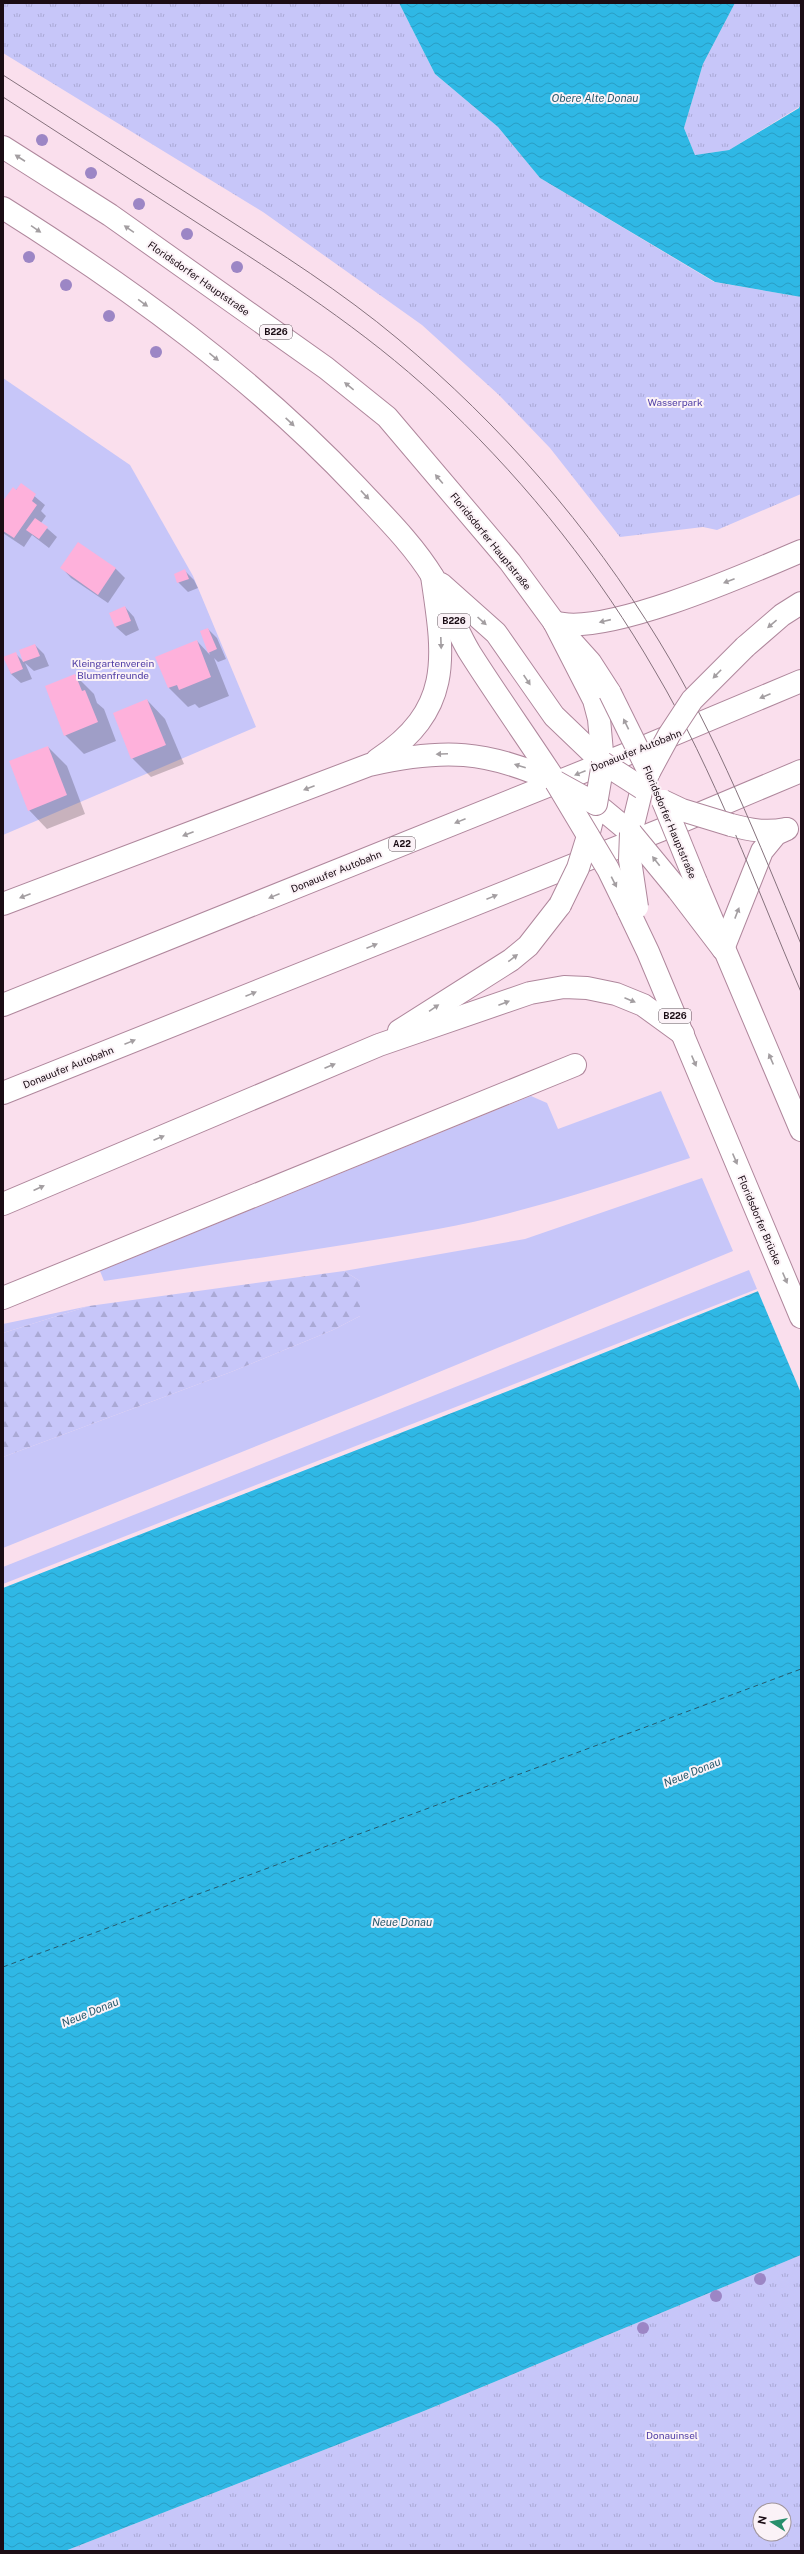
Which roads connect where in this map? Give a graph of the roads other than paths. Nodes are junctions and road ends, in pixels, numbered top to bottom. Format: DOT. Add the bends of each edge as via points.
graph roads {
  1 [pos="3,147"];
  2 [pos="3,208"];
  3 [pos="801,551"];
  4 [pos="432,576"];
  5 [pos="801,603"];
  6 [pos="554,622"];
  7 [pos="801,681"];
  8 [pos="602,697"];
  9 [pos="603,763"];
  10 [pos="369,765"];
  11 [pos="801,771"];
  12 [pos="646,780"];
  13 [pos="556,782"];
  14 [pos="663,801"];
  15 [pos="596,804"];
  16 [pos="794,828"];
  17 [pos="631,834"];
  18 [pos="588,836"];
  19 [pos="687,886"];
  20 [pos="3,904"];
  21 [pos="632,908"];
  22 [pos="724,949"];
  23 [pos="3,1004"];
  24 [pos="683,1034"];
  25 [pos="379,1045"];
  26 [pos="575,1065"];
  27 [pos="3,1093"];
  28 [pos="801,1130"];
  29 [pos="3,1204"];
  30 [pos="3,1298"];
  31 [pos="801,1317"];
  6 -- 1 [label="main road, Floridsdorfer Hauptstraße / B226, one-way" via="510,562 387,416 326,368 110,215"];
  2 -- 4 [label="main road, B226, one-way" via="171,323 262,395 389,521"];
  3 -- 6 [label="main road, one-way" via="726,582 641,612 592,624 566,626"];
  4 -- 9 [label="main road, one-way" via="496,634 554,716"];
  4 -- 10 [label="main road, one-way" via="441,636 441,662 431,702 411,734"];
  4 -- 13 [label="main road, B226" via="470,653"];
  5 -- 12 [label="main road, one-way, bridge" via="782,615 745,647 692,700 669,735"];
  6 -- 8 [label="main road, Floridsdorfer Hauptstraße / B226" via="590,662"];
  7 -- 23 [label="main road, Donauufer Autobahn / A22, one-way" via="627,754"];
  8 -- 9 [label="main road" via="599,719"];
  12 -- 8 [label="main road, Floridsdorfer Hauptstraße / B226, one-way, bridge"];
  9 -- 12 [label="main road, bridge"];
  9 -- 15 [label="main road, bridge"];
  13 -- 10 [label="main road, one-way" via="527,768 481,756 455,753 425,755"];
  10 -- 20 [label="main road, one-way"];
  27 -- 11 [label="main road, Donauufer Autobahn, one-way" via="661,830"];
  12 -- 14 [label="main road, Floridsdorfer Hauptstraße / B226"];
  12 -- 17 [label="main road"];
  13 -- 15 [label="main road, bridge"];
  13 -- 18 [label="main road, B226, bridge"];
  14 -- 16 [label="main road, bridge" via="705,818 753,831 772,832"];
  14 -- 19 [label="main road, Floridsdorfer Hauptstraße / B226, bridge"];
  15 -- 17 [label="main road"];
  15 -- 18 [label="main road"];
  22 -- 16 [label="main road, one-way" via="759,857 769,840"];
  19 -- 17 [label="main road, one-way, bridge"];
  17 -- 21 [label="main road, bridge"];
  18 -- 21 [label="main road, B226, one-way, bridge"];
  25 -- 18 [label="main road, one-way, bridge" via="456,993 487,976 528,946 560,905 578,868"];
  19 -- 22 [label="main road"];
  21 -- 24 [label="main road, B226"];
  28 -- 22 [label="main road, one-way"];
  25 -- 24 [label="main road, one-way" via="530,993 564,987 587,988 616,994 643,1005"];
  24 -- 31 [label="main road, Floridsdorfer Brücke / B226, one-way"];
  29 -- 25 [label="main road, one-way"];
  26 -- 30 [label="main road"];
}
